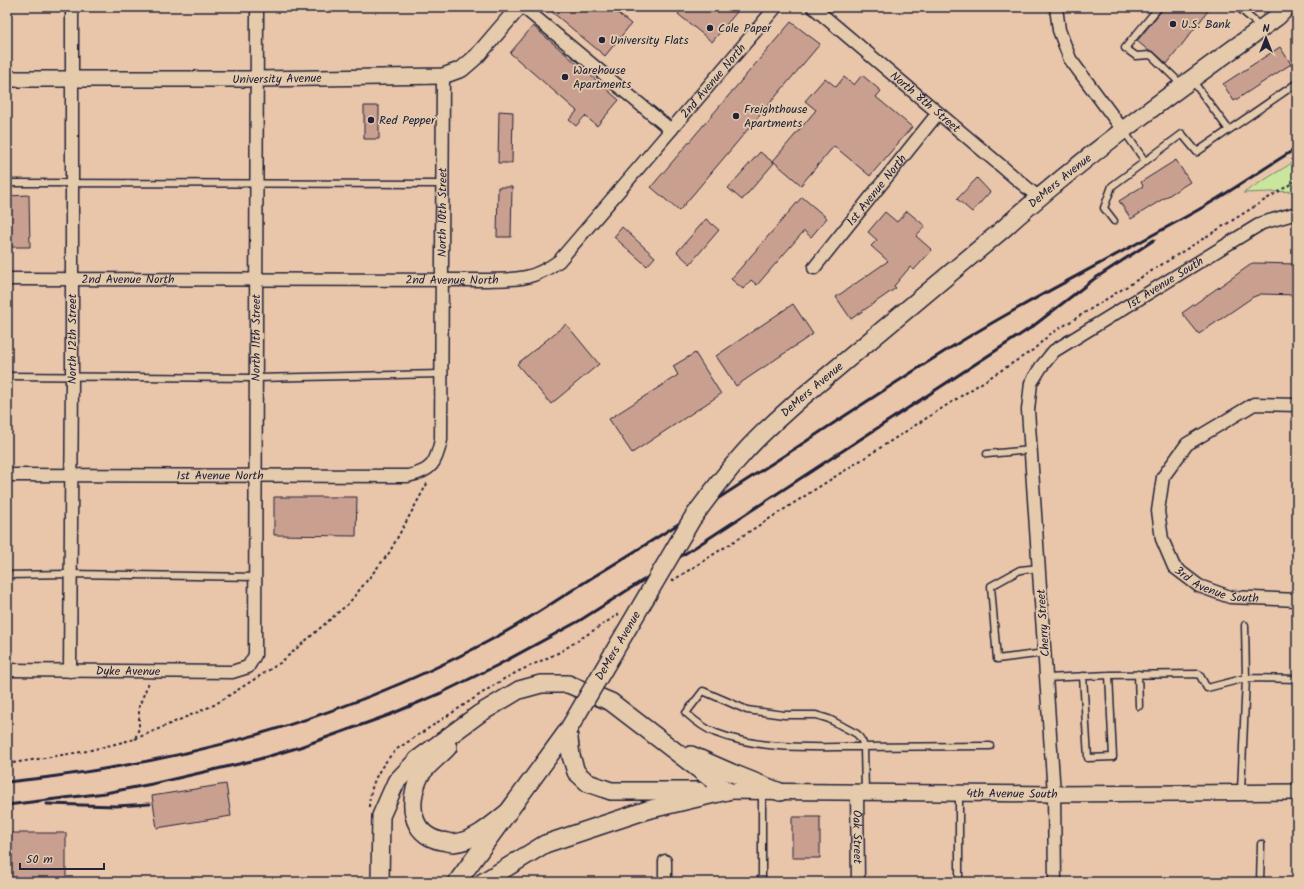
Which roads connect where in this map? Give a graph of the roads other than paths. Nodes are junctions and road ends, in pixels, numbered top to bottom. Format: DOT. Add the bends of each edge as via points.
graph roads {
  1 [pos="72,7"];
  2 [pos="258,7"];
  3 [pos="519,7"];
  4 [pos="523,7"];
  5 [pos="776,7"];
  6 [pos="813,7"];
  7 [pos="1056,7"];
  8 [pos="1159,7"];
  9 [pos="1238,7"];
  10 [pos="1287,7"];
  11 [pos="1262,28"];
  12 [pos="443,76"];
  13 [pos="7,78"];
  14 [pos="72,79"];
  15 [pos="257,79"];
  16 [pos="1187,83"];
  17 [pos="1297,83"];
  18 [pos="938,113"];
  19 [pos="670,130"];
  20 [pos="1123,130"];
  21 [pos="1230,130"];
  22 [pos="1145,161"];
  23 [pos="7,183"];
  24 [pos="72,183"];
  25 [pos="257,184"];
  26 [pos="442,184"];
  27 [pos="1038,197"];
  28 [pos="1297,213"];
  29 [pos="1114,221"];
  30 [pos="814,268"];
  31 [pos="7,279"];
  32 [pos="72,280"];
  33 [pos="257,280"];
  34 [pos="442,280"];
  35 [pos="1041,367"];
  36 [pos="441,374"];
  37 [pos="7,376"];
  38 [pos="72,377"];
  39 [pos="256,378"];
  40 [pos="1297,405"];
  41 [pos="1031,450"];
  42 [pos="987,454"];
  43 [pos="431,466"];
  44 [pos="7,475"];
  45 [pos="71,475"];
  46 [pos="256,475"];
  47 [pos="1039,568"];
  48 [pos="70,574"];
  49 [pos="7,575"];
  50 [pos="256,577"];
  51 [pos="1297,600"];
  52 [pos="1246,625"];
  53 [pos="1045,653"];
  54 [pos="248,667"];
  55 [pos="7,670"];
  56 [pos="70,671"];
  57 [pos="1138,674"];
  58 [pos="1110,675"];
  59 [pos="1083,676"];
  60 [pos="1046,678"];
  61 [pos="1246,678"];
  62 [pos="1297,679"];
  63 [pos="1139,706"];
  64 [pos="479,714"];
  65 [pos="568,730"];
  66 [pos="653,735"];
  67 [pos="990,746"];
  68 [pos="864,747"];
  69 [pos="727,791"];
  70 [pos="762,792"];
  71 [pos="780,792"];
  72 [pos="861,792"];
  73 [pos="1241,792"];
  74 [pos="1297,792"];
  75 [pos="959,793"];
  76 [pos="1054,794"];
  77 [pos="509,811"];
  78 [pos="1261,844"];
  79 [pos="665,861"];
  80 [pos="380,882"];
  81 [pos="456,882"];
  82 [pos="483,882"];
  83 [pos="665,882"];
  84 [pos="762,882"];
  85 [pos="858,882"];
  86 [pos="959,882"];
  87 [pos="1055,882"];
  88 [pos="1260,882"];
  1 -- 14 [label="street, North 12th Street"];
  2 -- 15 [label="street, North 11th Street"];
  3 -- 12 [label="street, University Avenue" via="477,56 462,68"];
  4 -- 19 [label="street"];
  5 -- 19 [label="street, 2nd Avenue North"];
  6 -- 18 [label="street, North 8th Street"];
  7 -- 20 [label="street" via="1059,30 1070,59"];
  8 -- 16 [label="lane" via="1125,48 1136,56 1151,55"];
  9 -- 11 [label="lane"];
  10 -- 11 [label="main road, DeMers Avenue"];
  11 -- 16 [label="main road, DeMers Avenue"];
  12 -- 15 [label="street, University Avenue"];
  12 -- 26 [label="street, North 10th Street"];
  13 -- 14 [label="street, University Avenue"];
  14 -- 15 [label="street, University Avenue"];
  14 -- 24 [label="street, North 12th Street"];
  15 -- 25 [label="street, North 11th Street"];
  16 -- 20 [label="main road, DeMers Avenue"];
  16 -- 21 [label="lane"];
  17 -- 21 [label="lane"];
  18 -- 27 [label="street, North 8th Street"];
  18 -- 30 [label="street, 1st Avenue North"];
  19 -- 34 [label="street, 2nd Avenue North" via="559,262 532,277 516,280"];
  20 -- 22 [label="lane"];
  20 -- 27 [label="main road, DeMers Avenue"];
  21 -- 22 [label="lane" via="1197,152 1182,134"];
  22 -- 29 [label="lane" via="1112,186 1104,208"];
  23 -- 24 [label="lane"];
  24 -- 25 [label="lane"];
  24 -- 32 [label="street, North 12th Street"];
  25 -- 26 [label="lane"];
  25 -- 33 [label="street, North 11th Street"];
  26 -- 34 [label="street, North 10th Street"];
  27 -- 65 [label="main road, DeMers Avenue, bridge" via="800,399 743,454 715,486 692,519"];
  28 -- 35 [label="street, 1st Avenue South" via="1262,223 1054,351"];
  31 -- 32 [label="street, 2nd Avenue North"];
  32 -- 33 [label="street, 2nd Avenue North"];
  32 -- 38 [label="street, North 12th Street"];
  33 -- 34 [label="street, 2nd Avenue North"];
  33 -- 39 [label="street, North 11th Street"];
  34 -- 36 [label="street, North 10th Street"];
  35 -- 41 [label="street, Cherry Street" via="1031,382 1028,410"];
  36 -- 39 [label="lane"];
  36 -- 43 [label="street, North 10th Street" via="441,440 438,455"];
  37 -- 38 [label="lane"];
  38 -- 39 [label="lane"];
  38 -- 45 [label="street, North 12th Street"];
  39 -- 46 [label="street, North 11th Street"];
  40 -- 51 [label="street, 3rd Avenue South" via="1254,404 1187,444 1163,477 1158,510 1162,539 1174,567 1199,586 1230,597"];
  41 -- 42 [label="lane"];
  41 -- 47 [label="street, Cherry Street"];
  43 -- 46 [label="street, 1st Avenue North" via="421,473 408,476"];
  44 -- 45 [label="street, 1st Avenue North"];
  45 -- 46 [label="street, 1st Avenue North"];
  45 -- 48 [label="street, North 12th Street"];
  46 -- 50 [label="street, North 11th Street"];
  47 -- 53 [label="street, Cherry Street"];
  47 -- 53 [label="lane" via="1020,570 991,586 997,659"];
  48 -- 49 [label="lane"];
  48 -- 50 [label="lane"];
  48 -- 56 [label="street, North 12th Street"];
  50 -- 54 [label="street, North 11th Street" via="255,655"];
  52 -- 61 [label="lane"];
  53 -- 60 [label="street, Cherry Street"];
  54 -- 56 [label="street, Dyke Avenue" via="232,672"];
  55 -- 56 [label="street, Dyke Avenue"];
  57 -- 58 [label="lane"];
  57 -- 61 [label="lane" via="1199,674 1207,688"];
  57 -- 63 [label="lane"];
  58 -- 59 [label="lane"];
  58 -- 59 [label="lane" via="1113,757 1088,758"];
  59 -- 60 [label="lane"];
  60 -- 76 [label="street, Cherry Street"];
  61 -- 62 [label="lane"];
  61 -- 73 [label="lane"];
  64 -- 66 [label="main road" via="519,690 541,684 568,684 611,702"];
  64 -- 77 [label="main road" via="421,775 413,792 412,812 419,827 430,838 453,843 485,831"];
  64 -- 80 [label="main road" via="418,759 396,782 381,816"];
  65 -- 69 [label="main road" via="576,772 588,783 611,791"];
  65 -- 77 [label="main road, DeMers Avenue"];
  66 -- 69 [label="main road"];
  66 -- 71 [label="main road" via="703,761"];
  67 -- 68 [label="lane"];
  68 -- 68 [label="lane" via="857,734 829,719 747,710 703,691 686,713 695,722 716,733 744,741 776,746"];
  68 -- 72 [label="lane"];
  69 -- 70 [label="street, 4th Avenue South"];
  69 -- 82 [label="main road" via="647,810 545,844"];
  70 -- 71 [label="street, 4th Avenue South"];
  70 -- 84 [label="lane"];
  71 -- 72 [label="street, 4th Avenue South"];
  72 -- 75 [label="street, 4th Avenue South"];
  72 -- 85 [label="street, Oak Street"];
  73 -- 74 [label="street, 4th Avenue South"];
  73 -- 76 [label="street, 4th Avenue South"];
  75 -- 76 [label="street, 4th Avenue South"];
  75 -- 86 [label="lane"];
  76 -- 87 [label="street, Cherry Street"];
  77 -- 81 [label="main road, DeMers Avenue"];
  78 -- 88 [label="lane"];
  79 -- 83 [label="street"];
}
